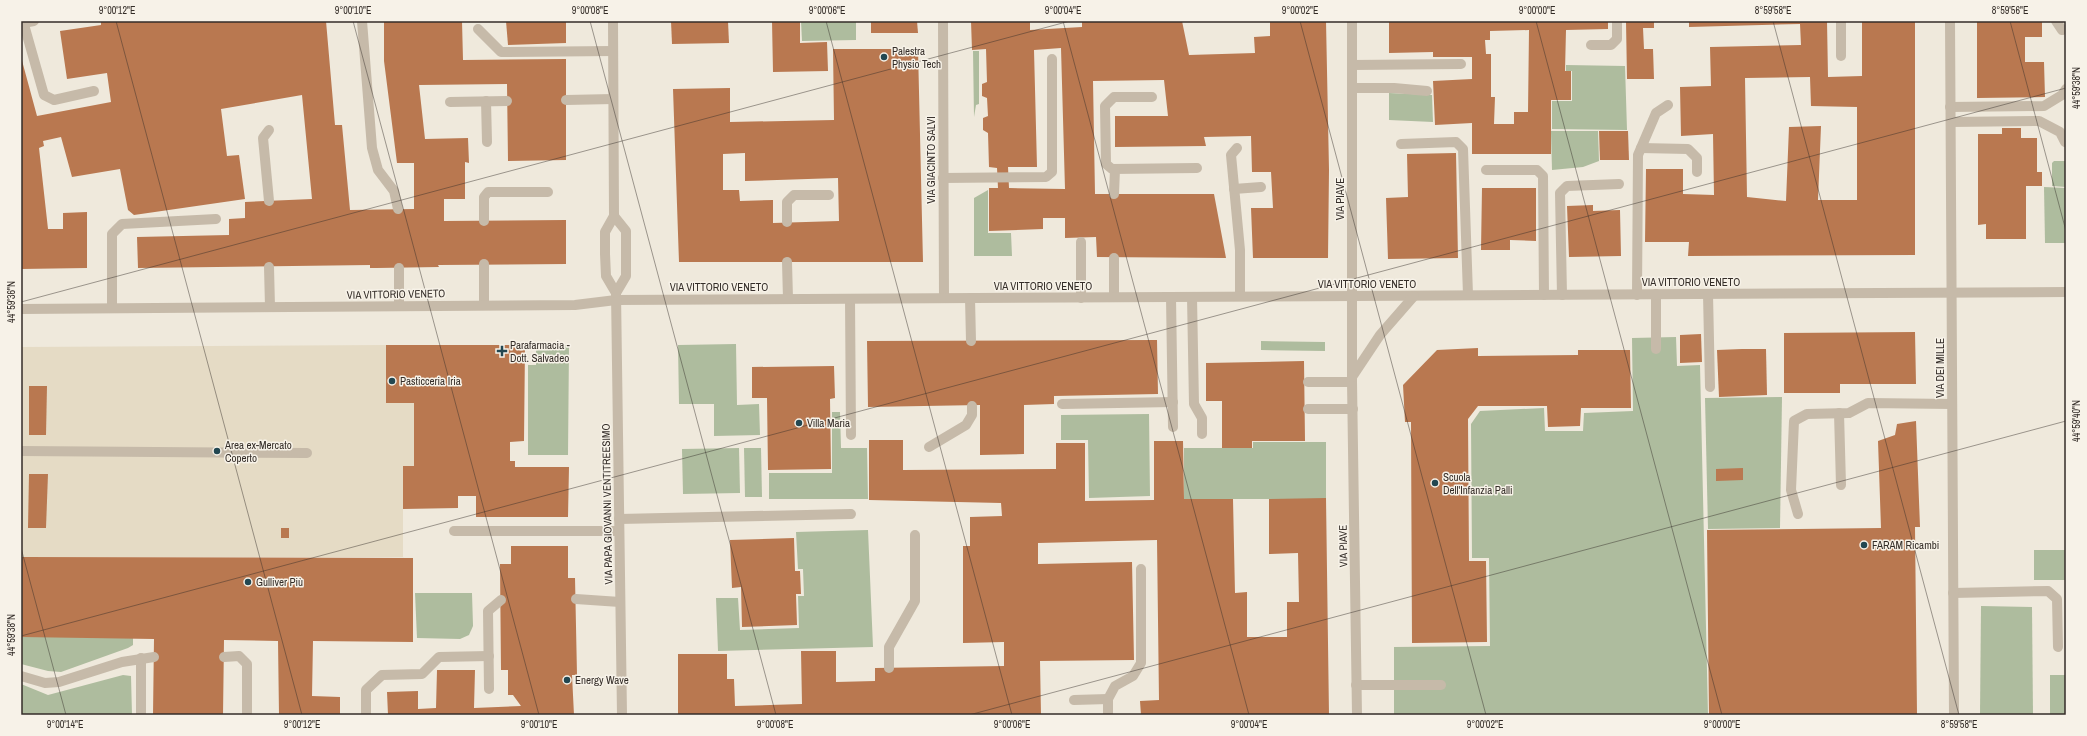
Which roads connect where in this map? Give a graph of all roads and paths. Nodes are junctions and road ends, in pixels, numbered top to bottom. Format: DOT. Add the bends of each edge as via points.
graph roads {
  1 [pos="34,21"];
  2 [pos="362,21"];
  3 [pos="613,21"];
  4 [pos="943,21"];
  5 [pos="1352,21"];
  6 [pos="1617,21"];
  7 [pos="1841,21"];
  8 [pos="1950,21"];
  9 [pos="2056,21"];
  10 [pos="23,22"];
  11 [pos="478,29"];
  12 [pos="2062,30"];
  13 [pos="1591,45"];
  14 [pos="613,51"];
  15 [pos="1842,56"];
  16 [pos="1052,59"];
  17 [pos="1461,64"];
  18 [pos="1352,65"];
  19 [pos="1352,88"];
  20 [pos="2066,89"];
  21 [pos="94,91"];
  22 [pos="1426,91"];
  23 [pos="1152,97"];
  24 [pos="613,99"];
  25 [pos="566,100"];
  26 [pos="486,101"];
  27 [pos="507,101"];
  28 [pos="450,102"];
  29 [pos="1668,105"];
  30 [pos="1950,107"];
  31 [pos="1951,122"];
  32 [pos="269,130"];
  33 [pos="487,142"];
  34 [pos="2065,142"];
  35 [pos="1401,144"];
  36 [pos="1237,148"];
  37 [pos="1641,148"];
  38 [pos="1115,168"];
  39 [pos="1197,168"];
  40 [pos="1486,170"];
  41 [pos="1697,172"];
  42 [pos="943,178"];
  43 [pos="1618,184"];
  44 [pos="1261,187"];
  45 [pos="1234,189"];
  46 [pos="548,192"];
  47 [pos="1114,194"];
  48 [pos="829,195"];
  49 [pos="269,201"];
  50 [pos="398,209"];
  51 [pos="614,216"];
  52 [pos="216,219"];
  53 [pos="484,221"];
  54 [pos="787,222"];
  55 [pos="1081,242"];
  56 [pos="1114,258"];
  57 [pos="787,262"];
  58 [pos="484,264"];
  59 [pos="269,267"];
  60 [pos="399,268"];
  61 [pos="2066,292"];
  62 [pos="1952,293"];
  63 [pos="1637,294"];
  64 [pos="1656,294"];
  65 [pos="1708,294"];
  66 [pos="1468,295"];
  67 [pos="1544,295"];
  68 [pos="1562,295"];
  69 [pos="1240,296"];
  70 [pos="1353,296"];
  71 [pos="1414,296"];
  72 [pos="616,297"];
  73 [pos="1114,297"];
  74 [pos="1171,297"];
  75 [pos="1192,297"];
  76 [pos="944,298"];
  77 [pos="970,298"];
  78 [pos="1081,298"];
  79 [pos="788,299"];
  80 [pos="850,299"];
  81 [pos="484,305"];
  82 [pos="399,306"];
  83 [pos="270,307"];
  84 [pos="112,308"];
  85 [pos="21,309"];
  86 [pos="971,341"];
  87 [pos="1656,349"];
  88 [pos="1352,380"];
  89 [pos="1308,382"];
  90 [pos="1710,387"];
  91 [pos="1172,402"];
  92 [pos="1062,404"];
  93 [pos="1952,404"];
  94 [pos="972,406"];
  95 [pos="1308,409"];
  96 [pos="1353,409"];
  97 [pos="1839,413"];
  98 [pos="1173,427"];
  99 [pos="1202,434"];
  100 [pos="851,435"];
  101 [pos="929,447"];
  102 [pos="21,451"];
  103 [pos="307,453"];
  104 [pos="1840,485"];
  105 [pos="852,514"];
  106 [pos="1798,514"];
  107 [pos="619,519"];
  108 [pos="454,531"];
  109 [pos="619,531"];
  110 [pos="915,535"];
  111 [pos="1141,569"];
  112 [pos="1954,593"];
  113 [pos="576,599"];
  114 [pos="501,600"];
  115 [pos="620,602"];
  116 [pos="2058,646"];
  117 [pos="489,656"];
  118 [pos="154,657"];
  119 [pos="224,657"];
  120 [pos="141,658"];
  121 [pos="889,668"];
  122 [pos="21,676"];
  123 [pos="1356,685"];
  124 [pos="1441,685"];
  125 [pos="489,689"];
  126 [pos="1108,699"];
  127 [pos="1074,700"];
  128 [pos="141,715"];
  129 [pos="247,715"];
  130 [pos="366,715"];
  131 [pos="622,715"];
  132 [pos="1108,715"];
  133 [pos="1357,715"];
  134 [pos="1954,715"];
  1 -- 10 [label="street"];
  2 -- 50 [label="street" via="372,148 378,170 394,191"];
  3 -- 14 [label="street, VIA PAPA GIOVANNI VENTITREESIMO"];
  4 -- 42 [label="street, VIA GIACINTO SALVI"];
  5 -- 18 [label="street, VIA PIAVE"];
  6 -- 13 [label="street" via="1617,39 1611,45"];
  7 -- 15 [label="street"];
  8 -- 30 [label="street, VIA DEI MILLE"];
  9 -- 12 [label="street"];
  10 -- 21 [label="street" via="44,94 54,100"];
  11 -- 14 [label="street" via="501,52"];
  14 -- 24 [label="street, VIA PAPA GIOVANNI VENTITREESIMO"];
  16 -- 42 [label="street" via="1052,172 1046,177"];
  17 -- 18 [label="street"];
  18 -- 19 [label="street, VIA PIAVE"];
  19 -- 22 [label="street"];
  19 -- 70 [label="street, VIA PIAVE"];
  20 -- 30 [label="street" via="2062,95 2044,106"];
  23 -- 38 [label="street" via="1114,97 1105,106 1106,164 1112,169"];
  24 -- 25 [label="street"];
  24 -- 51 [label="street, VIA PAPA GIOVANNI VENTITREESIMO"];
  26 -- 27 [label="street"];
  26 -- 28 [label="street"];
  26 -- 33 [label="street"];
  29 -- 37 [label="street" via="1656,113"];
  30 -- 31 [label="street, VIA DEI MILLE"];
  31 -- 34 [label="street" via="2039,121 2060,132"];
  31 -- 62 [label="street, VIA DEI MILLE"];
  32 -- 49 [label="street" via="263,138"];
  35 -- 66 [label="street" via="1456,142 1463,149"];
  36 -- 45 [label="street" via="1231,155"];
  37 -- 41 [label="street" via="1688,149 1697,158"];
  37 -- 63 [label="street" via="1638,155"];
  38 -- 39 [label="street"];
  38 -- 47 [label="street"];
  40 -- 67 [label="street" via="1537,170 1544,176"];
  42 -- 76 [label="street, VIA GIACINTO SALVI"];
  43 -- 68 [label="street" via="1567,186 1560,193"];
  44 -- 45 [label="street"];
  45 -- 69 [label="street" via="1240,250"];
  46 -- 53 [label="street" via="488,192 484,197"];
  48 -- 54 [label="street" via="794,195 787,202"];
  51 -- 72 [label="street, VIA PAPA GIOVANNI VENTITREESIMO" via="605,232 605,254 606,276"];
  51 -- 72 [label="street" via="626,230 626,276"];
  52 -- 84 [label="street" via="122,224 112,234"];
  55 -- 78 [label="street"];
  56 -- 73 [label="street"];
  57 -- 79 [label="street"];
  58 -- 81 [label="street"];
  59 -- 83 [label="street"];
  60 -- 82 [label="street"];
  61 -- 62 [label="street, VIA VITTORIO VENETO"];
  62 -- 65 [label="street, VIA VITTORIO VENETO"];
  62 -- 93 [label="street, VIA DEI MILLE"];
  63 -- 64 [label="street, VIA VITTORIO VENETO"];
  63 -- 68 [label="street, VIA VITTORIO VENETO"];
  64 -- 65 [label="street, VIA VITTORIO VENETO"];
  64 -- 87 [label="street"];
  65 -- 90 [label="street"];
  66 -- 67 [label="street, VIA VITTORIO VENETO"];
  66 -- 71 [label="street, VIA VITTORIO VENETO"];
  67 -- 68 [label="street, VIA VITTORIO VENETO"];
  69 -- 70 [label="street, VIA VITTORIO VENETO"];
  69 -- 75 [label="street, VIA VITTORIO VENETO"];
  70 -- 71 [label="street, VIA VITTORIO VENETO"];
  70 -- 88 [label="street, VIA PIAVE"];
  71 -- 88 [label="street" via="1380,335"];
  72 -- 79 [label="street, VIA VITTORIO VENETO"];
  72 -- 81 [label="street, VIA VITTORIO VENETO" via="575,305"];
  72 -- 107 [label="street, VIA PAPA GIOVANNI VENTITREESIMO"];
  73 -- 74 [label="street, VIA VITTORIO VENETO"];
  73 -- 78 [label="street, VIA VITTORIO VENETO"];
  74 -- 75 [label="street, VIA VITTORIO VENETO"];
  74 -- 91 [label="street"];
  75 -- 99 [label="street" via="1194,404 1202,418"];
  76 -- 77 [label="street, VIA VITTORIO VENETO"];
  76 -- 80 [label="street, VIA VITTORIO VENETO"];
  77 -- 78 [label="street, VIA VITTORIO VENETO"];
  77 -- 86 [label="street"];
  79 -- 80 [label="street, VIA VITTORIO VENETO"];
  80 -- 100 [label="street"];
  81 -- 82 [label="street, VIA VITTORIO VENETO"];
  82 -- 83 [label="street, VIA VITTORIO VENETO"];
  83 -- 84 [label="street, VIA VITTORIO VENETO"];
  84 -- 85 [label="street, VIA VITTORIO VENETO"];
  88 -- 89 [label="street"];
  88 -- 96 [label="street, VIA PIAVE"];
  91 -- 92 [label="street"];
  91 -- 98 [label="street"];
  93 -- 97 [label="street" via="1868,403 1849,413"];
  93 -- 112 [label="street, VIA DEI MILLE"];
  94 -- 101 [label="street" via="972,415 966,425"];
  95 -- 96 [label="street"];
  96 -- 123 [label="street, VIA PIAVE"];
  97 -- 104 [label="street"];
  97 -- 106 [label="street" via="1807,414 1794,421 1791,490"];
  102 -- 103 [label="street"];
  105 -- 107 [label="street"];
  107 -- 109 [label="street, VIA PAPA GIOVANNI VENTITREESIMO"];
  108 -- 109 [label="street"];
  109 -- 115 [label="street, VIA PAPA GIOVANNI VENTITREESIMO"];
  110 -- 121 [label="street" via="915,601 889,647"];
  111 -- 126 [label="street" via="1141,663 1132,676 1115,686"];
  112 -- 116 [label="street" via="2048,591 2057,599"];
  112 -- 134 [label="street, VIA DEI MILLE"];
  113 -- 115 [label="street"];
  114 -- 117 [label="street" via="488,612"];
  115 -- 131 [label="street, VIA PAPA GIOVANNI VENTITREESIMO"];
  117 -- 125 [label="street"];
  117 -- 130 [label="street" via="440,657 422,674 382,675 366,690"];
  118 -- 120 [label="street"];
  119 -- 129 [label="street" via="239,656 247,664"];
  120 -- 122 [label="street" via="59,682 45,683"];
  120 -- 128 [label="street"];
  123 -- 124 [label="street"];
  123 -- 133 [label="street, VIA PIAVE"];
  126 -- 127 [label="street"];
  126 -- 132 [label="street"];
}
